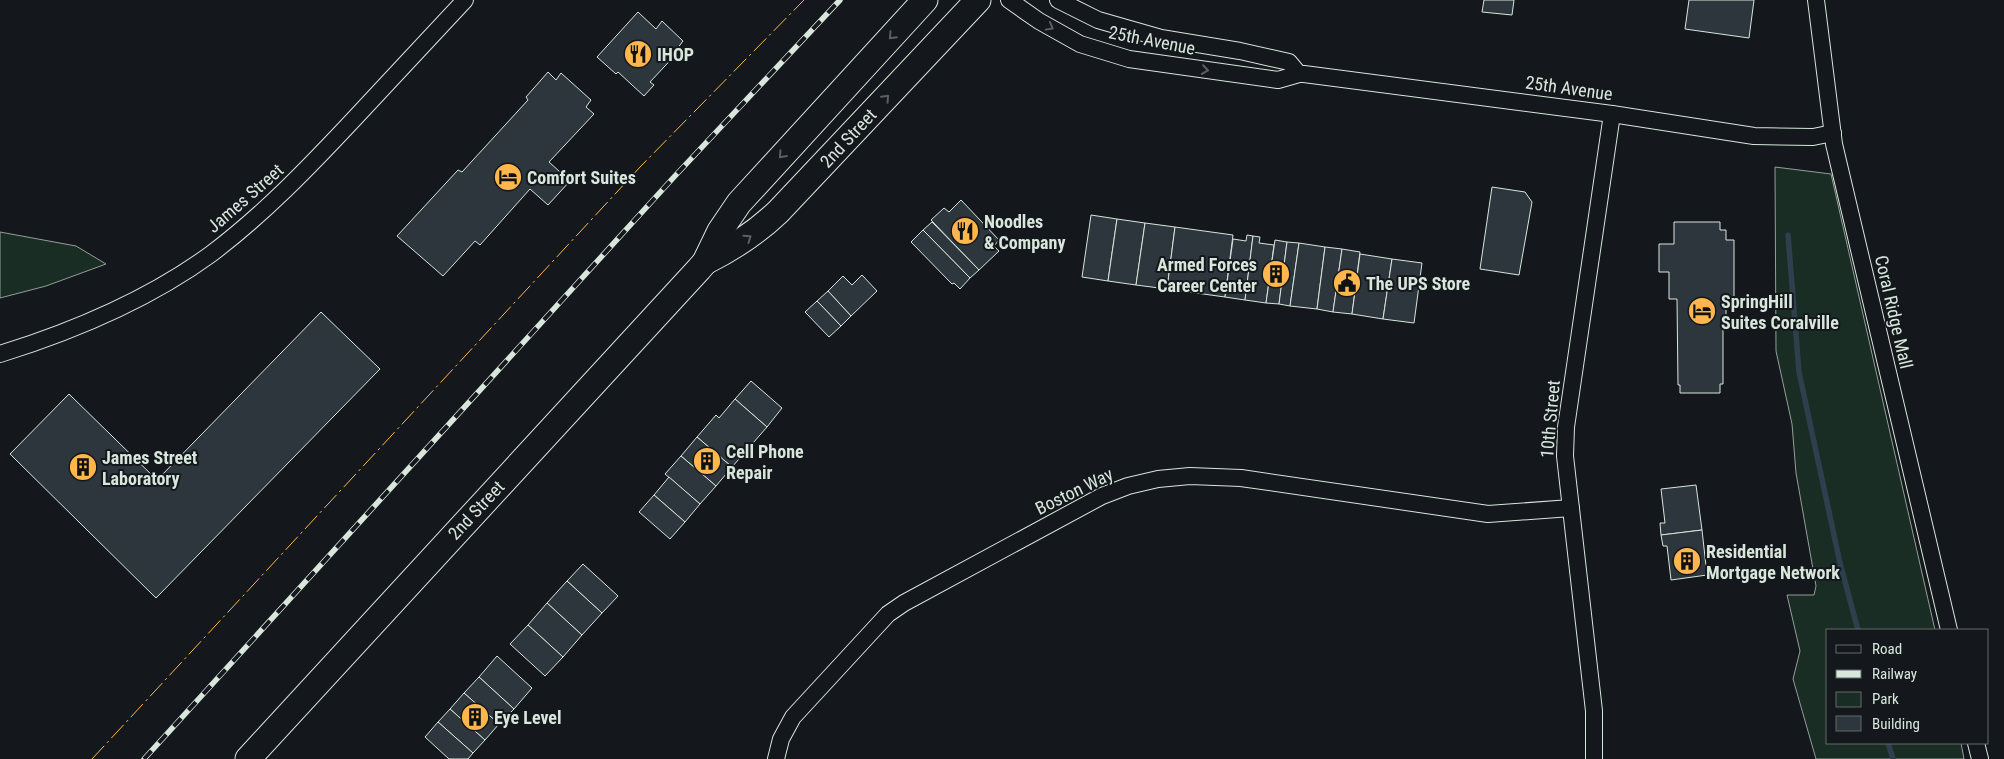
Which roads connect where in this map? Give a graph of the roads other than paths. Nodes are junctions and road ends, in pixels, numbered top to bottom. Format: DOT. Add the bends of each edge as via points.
graph roads {
  1 [pos="465,0"];
  2 [pos="925,0"];
  3 [pos="978,0"];
  4 [pos="1009,0"];
  5 [pos="1058,0"];
  6 [pos="1816,0"];
  7 [pos="1299,74"];
  8 [pos="1612,114"];
  9 [pos="1833,134"];
  10 [pos="705,262"];
  11 [pos="0,354"];
  12 [pos="1571,508"];
  13 [pos="1950,629"];
  14 [pos="1976,744"];
  15 [pos="248,759"];
  16 [pos="776,759"];
  17 [pos="1594,759"];
  18 [pos="1980,759"];
  1 -- 11 [label="street, James Street" via="308,168 261,213 210,254 155,290 96,319"];
  2 -- 10 [label="main road, 2nd Street, one-way" via="739,203"];
  10 -- 3 [label="main road, 2nd Street, one-way" via="733,248 778,212"];
  4 -- 7 [label="street, 25th Avenue, one-way" via="1080,44 1129,59 1278,80"];
  5 -- 7 [label="street, 25th Avenue" via="1098,20 1161,38 1289,62"];
  6 -- 9 [label="street, Coral Ridge Mall"];
  7 -- 8 [label="street, 25th Avenue"];
  8 -- 9 [label="street, 25th Avenue" via="1754,136"];
  8 -- 12 [label="street, 10th Street" via="1566,427 1565,456"];
  9 -- 13 [label="street, Coral Ridge Mall"];
  10 -- 15 [label="main road, 2nd Street"];
  12 -- 16 [label="street, Boston Way" via="1488,514 1232,478 1190,476 1128,486 1093,501 888,614 793,717 781,739"];
  12 -- 17 [label="street, 10th Street" via="1594,711"];
  14 -- 18 [label="street"];
}
